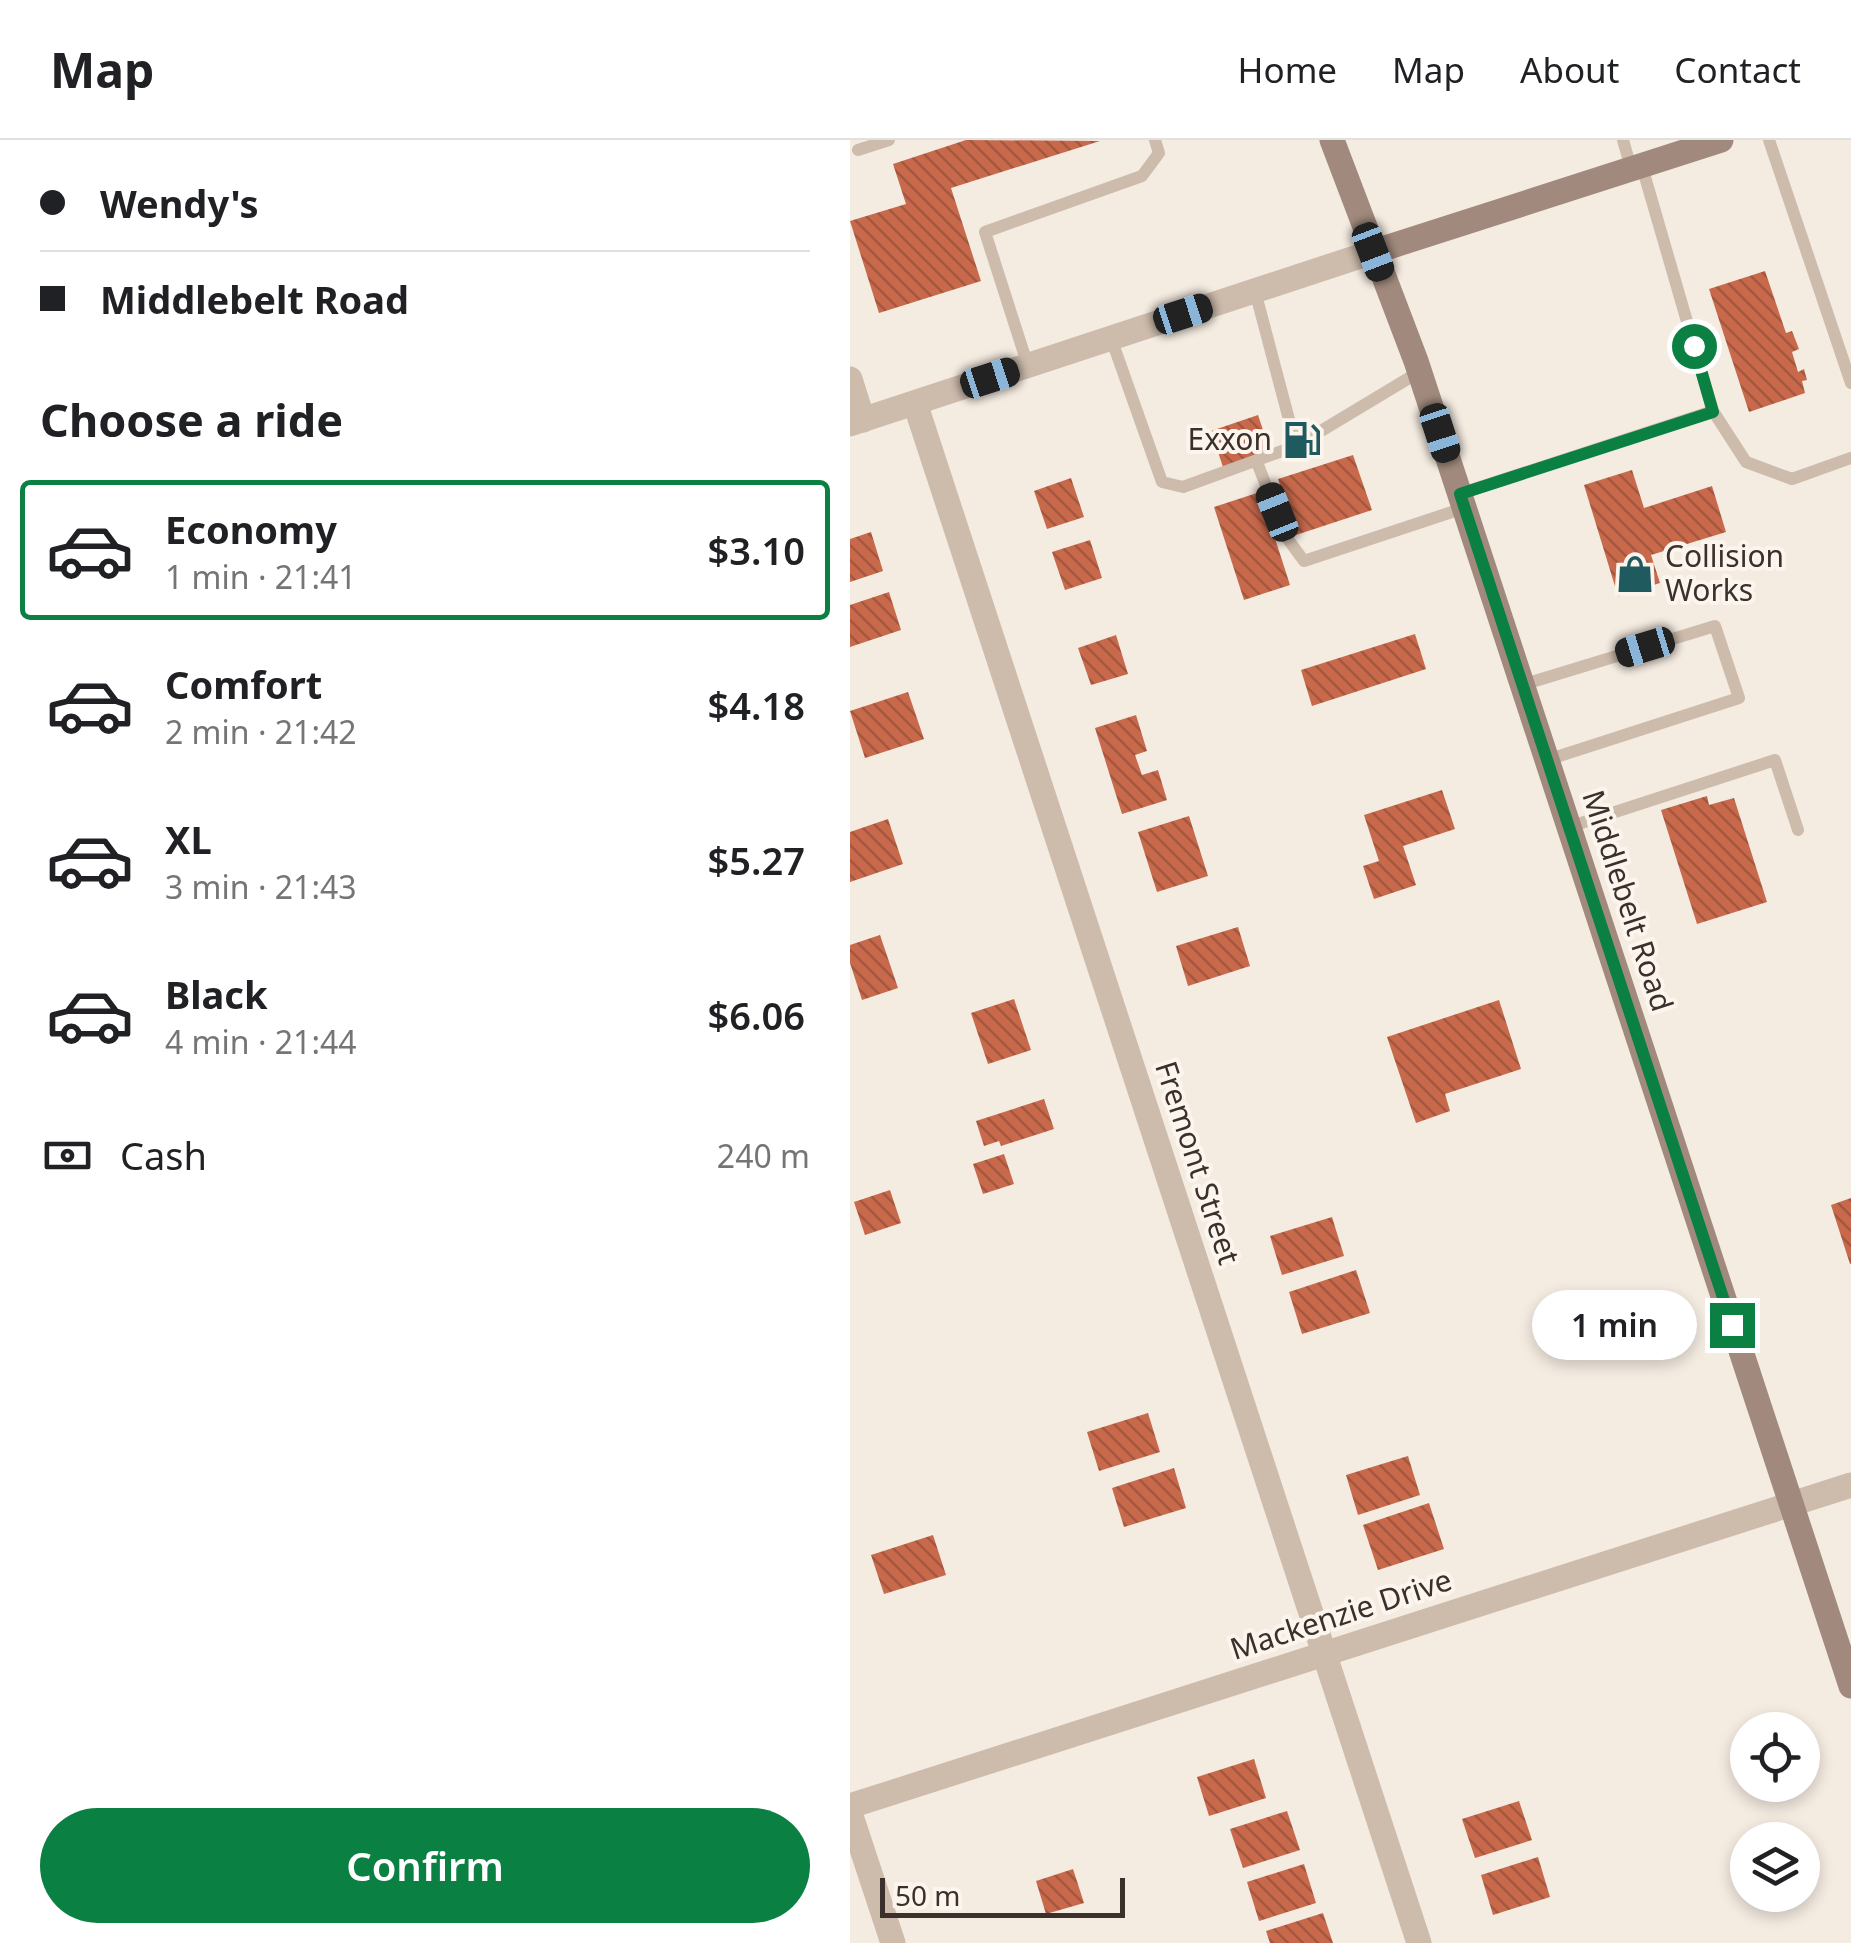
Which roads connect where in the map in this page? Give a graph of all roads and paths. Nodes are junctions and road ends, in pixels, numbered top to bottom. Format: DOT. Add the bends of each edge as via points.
graph roads {
  1 [pos="889,140"];
  2 [pos="1155,140"];
  3 [pos="1332,140"];
  4 [pos="1623,140"];
  5 [pos="1721,140"];
  6 [pos="1769,140"];
  7 [pos="858,150"];
  8 [pos="1636,166"];
  9 [pos="1373,252"];
  10 [pos="1255,291"];
  11 [pos="1110,338"];
  12 [pos="1028,366"];
  13 [pos="1420,372"];
  14 [pos="850,380"];
  15 [pos="1851,383"];
  16 [pos="914,402"];
  17 [pos="1713,412"];
  18 [pos="856,422"];
  19 [pos="1296,446"];
  20 [pos="1851,458"];
  21 [pos="1256,460"];
  22 [pos="1462,501"];
  23 [pos="1522,685"];
  24 [pos="1547,760"];
  25 [pos="1569,827"];
  26 [pos="1798,830"];
  27 [pos="1851,1485"];
  28 [pos="1792,1505"];
  29 [pos="1324,1654"];
  30 [pos="1851,1686"];
  31 [pos="850,1809"];
  32 [pos="893,1943"];
  33 [pos="1419,1943"];
  1 -- 7 [label="lane"];
  2 -- 12 [label="lane" via="1160,152 1142,176 985,232"];
  3 -- 9 [label="main road, Middlebelt Road"];
  4 -- 8 [label="lane"];
  5 -- 8 [label="main road"];
  6 -- 15 [label="lane"];
  8 -- 9 [label="main road"];
  8 -- 17 [label="lane"];
  9 -- 10 [label="street"];
  9 -- 13 [label="main road, Middlebelt Road"];
  10 -- 11 [label="street"];
  10 -- 19 [label="lane"];
  11 -- 12 [label="street"];
  11 -- 21 [label="lane" via="1162,482 1183,487"];
  12 -- 16 [label="street"];
  13 -- 19 [label="lane"];
  13 -- 22 [label="main road, Middlebelt Road"];
  14 -- 18 [label="street"];
  16 -- 18 [label="street"];
  16 -- 29 [label="street, Fremont Street"];
  17 -- 20 [label="lane" via="1746,462 1792,479"];
  17 -- 22 [label="lane"];
  19 -- 21 [label="lane"];
  21 -- 22 [label="lane" via="1304,561"];
  22 -- 23 [label="main road, Middlebelt Road"];
  23 -- 24 [label="main road, Middlebelt Road"];
  23 -- 24 [label="lane" via="1714,626 1739,698"];
  24 -- 25 [label="main road, Middlebelt Road"];
  25 -- 26 [label="lane" via="1775,760"];
  25 -- 28 [label="main road, Middlebelt Road"];
  27 -- 28 [label="street, Mackenzie Drive"];
  28 -- 29 [label="street, Mackenzie Drive"];
  28 -- 30 [label="main road, Middlebelt Road"];
  29 -- 31 [label="street, Mackenzie Drive"];
  29 -- 33 [label="street, Fremont Street"];
  31 -- 32 [label="street"];
}
